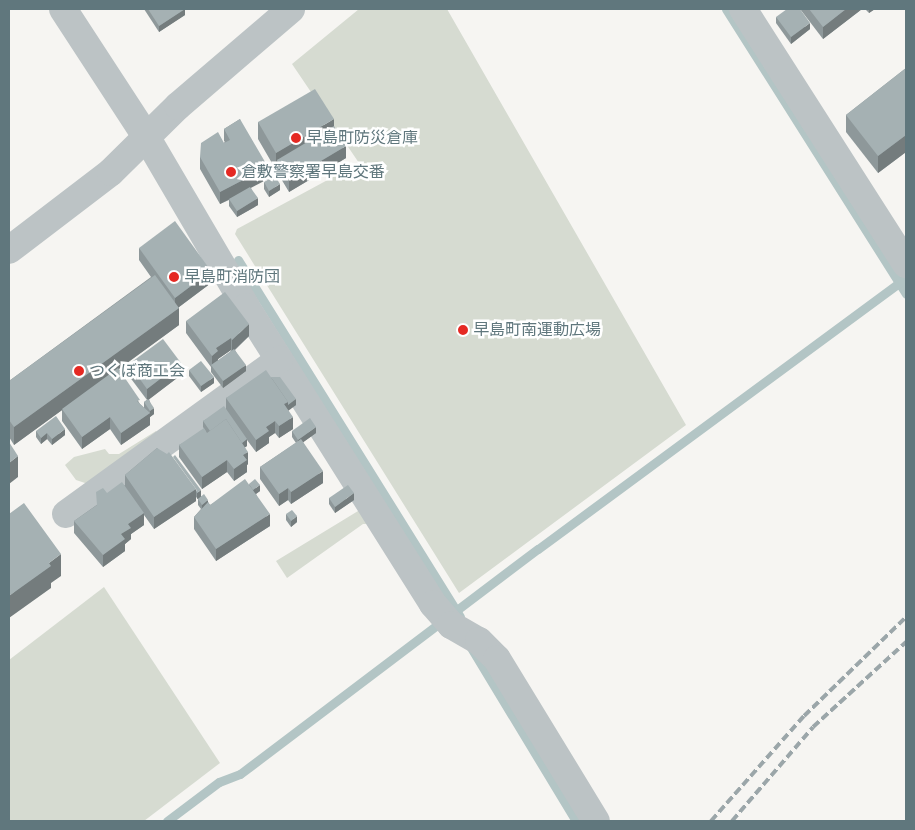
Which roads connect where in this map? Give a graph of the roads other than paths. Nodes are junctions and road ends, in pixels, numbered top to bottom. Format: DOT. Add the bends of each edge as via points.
graph roads {
  1 [pos="63,9"];
  2 [pos="291,9"];
  3 [pos="743,9"];
  4 [pos="147,138"];
  5 [pos="9,250"];
  6 [pos="906,263"];
  7 [pos="279,360"];
  8 [pos="66,514"];
  9 [pos="596,821"];
  1 -- 4 [label="street"];
  2 -- 4 [label="street" via="178,106"];
  3 -- 6 [label="street"];
  4 -- 5 [label="street" via="111,172"];
  4 -- 7 [label="street"];
  7 -- 8 [label="street"];
  7 -- 9 [label="street" via="458,628 497,659"];
}
